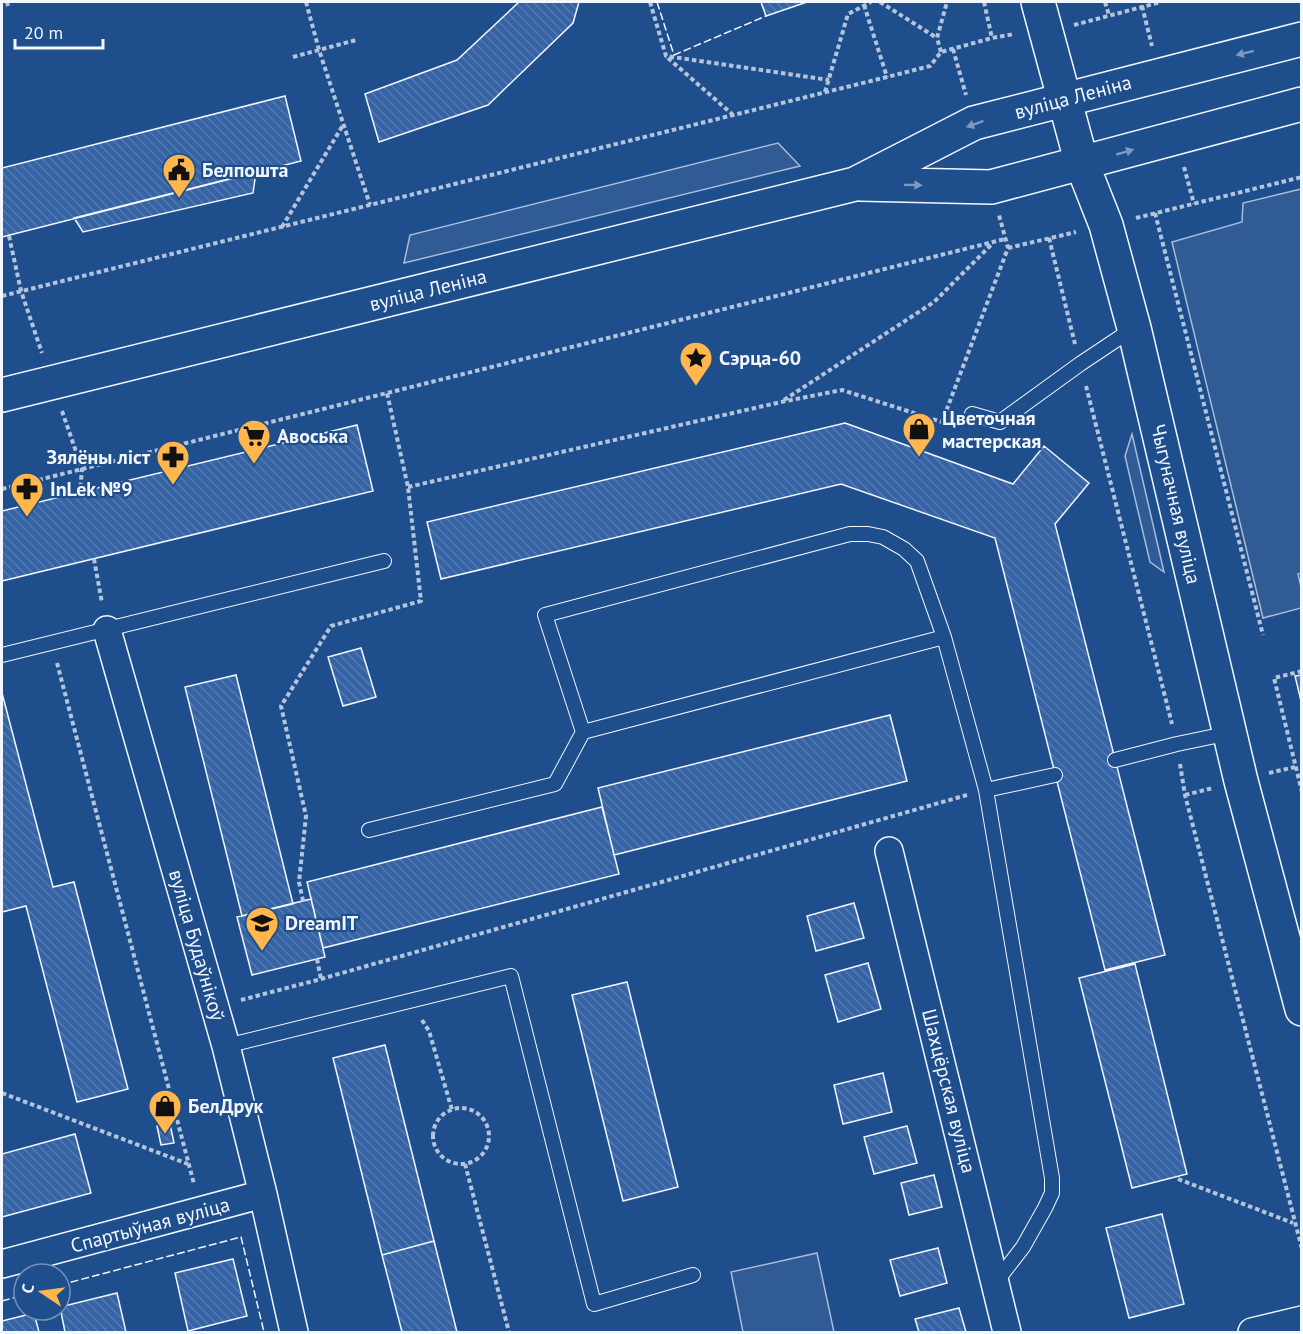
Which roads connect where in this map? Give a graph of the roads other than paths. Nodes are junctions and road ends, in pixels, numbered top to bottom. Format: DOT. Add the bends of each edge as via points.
graph roads {
  1 [pos="1038,2"];
  2 [pos="1302,39"];
  3 [pos="1064,100"];
  4 [pos="1302,104"];
  5 [pos="1082,164"];
  6 [pos="855,184"];
  7 [pos="1134,328"];
  8 [pos="2,395"];
  9 [pos="972,414"];
  10 [pos="384,561"];
  11 [pos="107,630"];
  12 [pos="944,638"];
  13 [pos="2,655"];
  14 [pos="583,732"];
  15 [pos="1230,733"];
  16 [pos="1115,760"];
  17 [pos="1055,775"];
  18 [pos="986,790"];
  19 [pos="369,830"];
  20 [pos="889,850"];
  21 [pos="1302,1009"];
  22 [pos="226,1046"];
  23 [pos="263,1194"];
  24 [pos="2,1264"];
  25 [pos="693,1275"];
  26 [pos="996,1282"];
  27 [pos="1302,1320"];
  28 [pos="294,1332"];
  29 [pos="1007,1332"];
  30 [pos="1252,1332"];
  1 -- 3 [label="main road, Чыгуначная вуліца"];
  2 -- 3 [label="main road, вуліца Леніна, one-way"];
  3 -- 5 [label="main road, Чыгуначная вуліца"];
  3 -- 6 [label="main road, вуліца Леніна, one-way" via="974,123"];
  5 -- 4 [label="main road, вуліца Леніна, one-way"];
  6 -- 5 [label="main road, вуліца Леніна, one-way" via="991,187"];
  5 -- 7 [label="main road, Чыгуначная вуліца" via="1106,225"];
  6 -- 8 [label="main road, вуліца Леніна"];
  7 -- 9 [label="lane" via="1000,422"];
  7 -- 15 [label="main road, Чыгуначная вуліца"];
  10 -- 11 [label="lane"];
  11 -- 13 [label="lane"];
  11 -- 22 [label="street, вуліца Будаўнікоў"];
  12 -- 14 [label="lane"];
  12 -- 14 [label="lane" via="917,561 883,537 850,534 545,615"];
  12 -- 18 [label="lane"];
  14 -- 19 [label="lane" via="555,784"];
  15 -- 16 [label="lane"];
  15 -- 21 [label="main road, Чыгуначная вуліца"];
  17 -- 18 [label="lane"];
  18 -- 26 [label="lane" via="1052,1178 1052,1193 1045,1208 1023,1247"];
  20 -- 26 [label="street, Шахцёрская вуліца"];
  22 -- 23 [label="street, вуліца Будаўнікоў"];
  22 -- 25 [label="lane" via="512,976 594,1304"];
  23 -- 24 [label="street, Спартыўная вуліца"];
  23 -- 28 [label="street, вуліца Будаўнікоў"];
  26 -- 29 [label="street, Шахцёрская вуліца"];
  27 -- 30 [label="street"];
}
